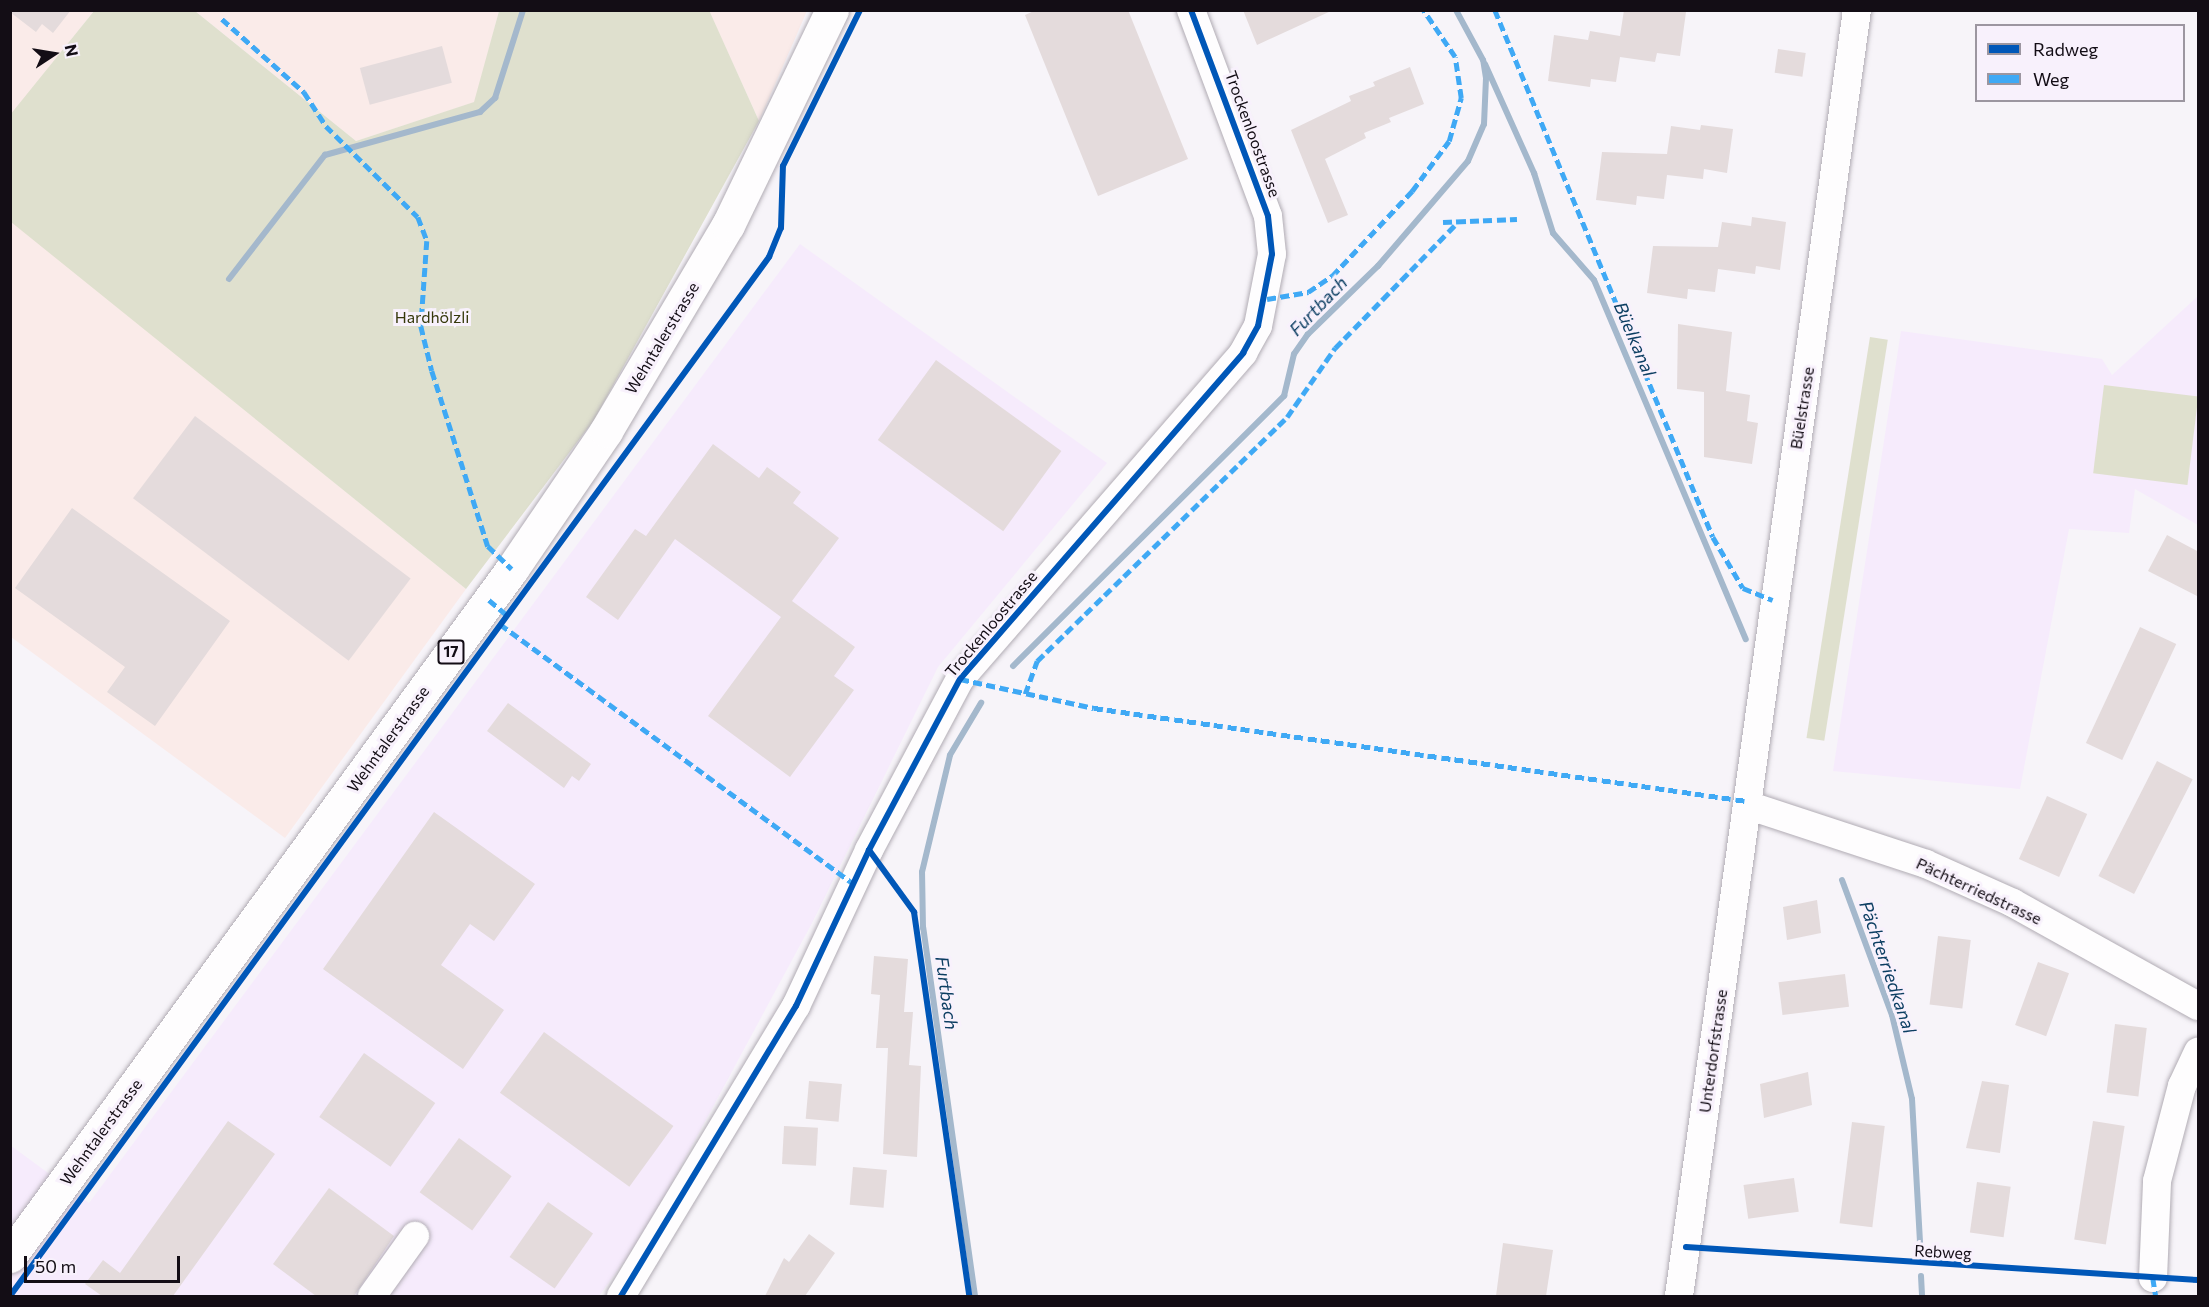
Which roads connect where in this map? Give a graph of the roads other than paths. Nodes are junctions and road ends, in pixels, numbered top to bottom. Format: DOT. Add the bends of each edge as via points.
graph roads {
  1 [pos="832,10"];
  2 [pos="1191,10"];
  3 [pos="1857,10"];
  4 [pos="1747,805"];
  5 [pos="2199,1006"];
  6 [pos="2199,1051"];
  7 [pos="415,1236"];
  8 [pos="10,1256"];
  9 [pos="2154,1278"];
  10 [pos="372,1296"];
  11 [pos="621,1296"];
  12 [pos="1679,1296"];
  1 -- 8 [label="main road, Wehntalerstrasse / 17" via="728,225 606,431 512,569"];
  2 -- 11 [label="street, Trockenloostrasse" via="1268,216 1272,254 1258,326 1243,352 960,679 865,858 791,1016"];
  3 -- 4 [label="street, Büelstrasse"];
  4 -- 5 [label="street, Pächterriedstrasse" via="1926,864 2013,903"];
  4 -- 12 [label="street, Unterdorfstrasse"];
  6 -- 9 [label="street" via="2182,1086 2157,1181"];
  7 -- 10 [label="street"];
}
